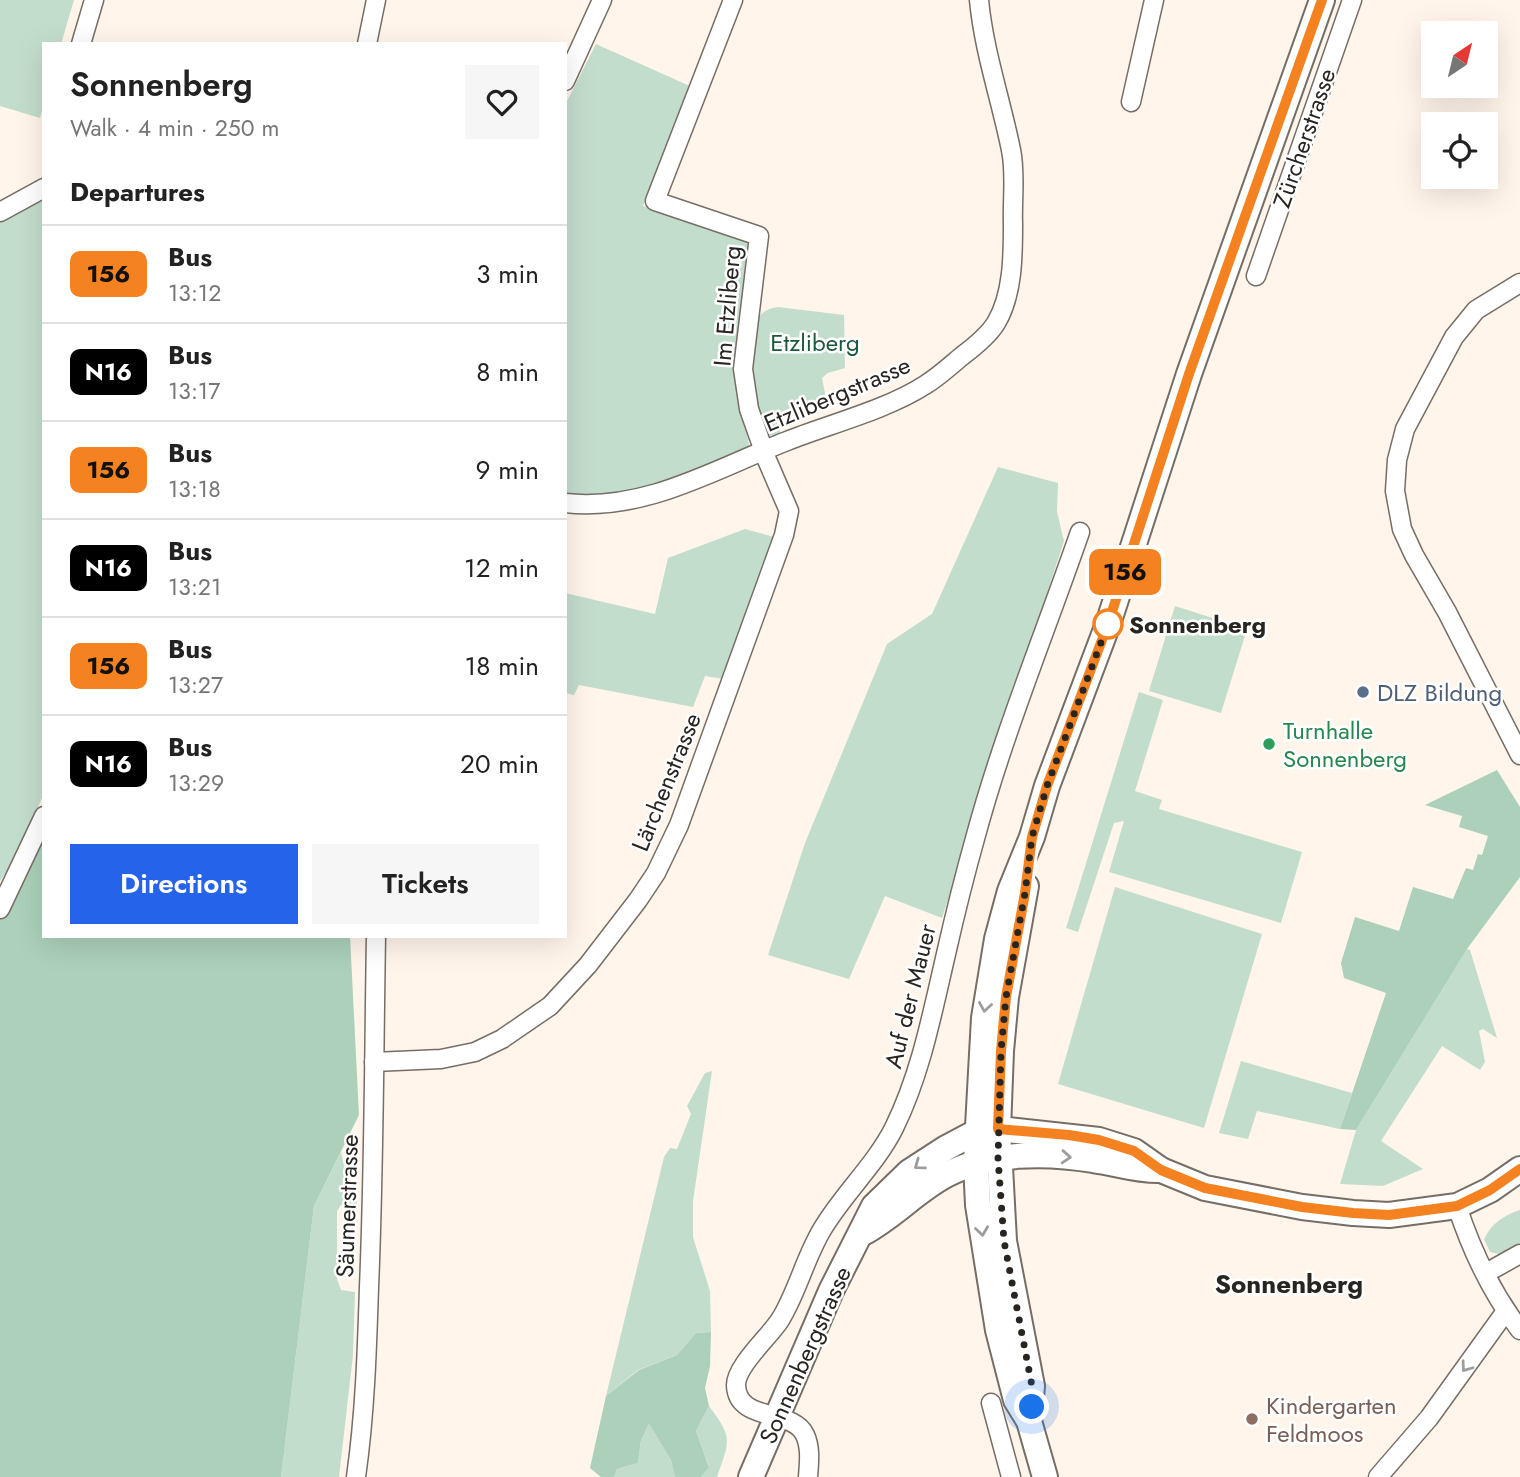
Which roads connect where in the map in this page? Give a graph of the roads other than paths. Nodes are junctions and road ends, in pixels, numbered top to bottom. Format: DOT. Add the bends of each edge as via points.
graph roads {
  1 [pos="94,0"];
  2 [pos="376,0"];
  3 [pos="602,0"];
  4 [pos="733,0"];
  5 [pos="979,0"];
  6 [pos="1154,0"];
  7 [pos="1322,0"];
  8 [pos="1352,0"];
  9 [pos="82,42"];
  10 [pos="366,42"];
  11 [pos="567,77"];
  12 [pos="1131,102"];
  13 [pos="42,189"];
  14 [pos="0,212"];
  15 [pos="1256,276"];
  16 [pos="1520,283"];
  17 [pos="764,451"];
  18 [pos="567,503"];
  19 [pos="1080,532"];
  20 [pos="1520,755"];
  21 [pos="42,820"];
  22 [pos="0,909"];
  23 [pos="376,938"];
  24 [pos="374,1062"];
  25 [pos="988,1130"];
  26 [pos="987,1161"];
  27 [pos="1161,1170"];
  28 [pos="1520,1170"];
  29 [pos="1457,1206"];
  30 [pos="861,1234"];
  31 [pos="1520,1254"];
  32 [pos="1486,1273"];
  33 [pos="1506,1311"];
  34 [pos="1520,1330"];
  35 [pos="990,1404"];
  36 [pos="777,1416"];
  37 [pos="356,1477"];
  38 [pos="751,1477"];
  39 [pos="808,1477"];
  40 [pos="1011,1477"];
  41 [pos="1045,1477"];
  42 [pos="1378,1477"];
  1 -- 9 [label="street"];
  2 -- 10 [label="street"];
  3 -- 11 [label="street"];
  4 -- 17 [label="street, Im Etzliberg" via="655,201 759,236 743,369 749,409"];
  5 -- 17 [label="street, Etzlibergstrasse" via="989,64 1012,153 1013,249 997,321 976,346 925,386"];
  6 -- 12 [label="street"];
  7 -- 25 [label="main road, Zürcherstrasse" via="1189,374 1108,624 1010,891 984,1018"];
  8 -- 15 [label="street, Zürcherstrasse"];
  13 -- 14 [label="street"];
  16 -- 20 [label="street" via="1476,310 1454,337 1405,429 1395,491 1402,529 1414,555"];
  17 -- 18 [label="street, Etzlibergstrasse" via="662,492 600,505"];
  17 -- 24 [label="street, Lärchenstrasse" via="789,511 784,535 679,825 656,873 588,965 528,1023 475,1052 441,1059"];
  19 -- 36 [label="street, Auf der Mauer" via="976,833 911,1091 874,1159 821,1230 779,1322 737,1378 736,1387 748,1406"];
  21 -- 22 [label="street"];
  23 -- 24 [label="street, Säumerstrasse"];
  24 -- 37 [label="street, Säumerstrasse" via="366,1373"];
  25 -- 26 [label="main road, Zürcherstrasse"];
  25 -- 27 [label="main road, Sonnenbergstrasse" via="1099,1140 1134,1151"];
  25 -- 30 [label="main road, Sonnenbergstrasse, one-way" via="929,1158 891,1188 874,1206"];
  26 -- 27 [label="main road, Sonnenbergstrasse, one-way" via="1067,1156 1133,1170"];
  26 -- 30 [label="main road, Sonnenbergstrasse" via="946,1174"];
  26 -- 41 [label="main road, Zürcherstrasse" via="1032,1386 1029,1421"];
  27 -- 29 [label="main road, Sonnenbergstrasse" via="1205,1188 1302,1207 1389,1215"];
  28 -- 29 [label="main road, Sonnenbergstrasse"];
  29 -- 32 [label="street"];
  30 -- 36 [label="main road, Sonnenbergstrasse"];
  31 -- 32 [label="street"];
  32 -- 33 [label="street"];
  33 -- 34 [label="street"];
  33 -- 42 [label="street, one-way" via="1429,1418"];
  35 -- 40 [label="street"];
  36 -- 38 [label="main road, Sonnenbergstrasse"];
  36 -- 39 [label="street" via="804,1432"];
}
